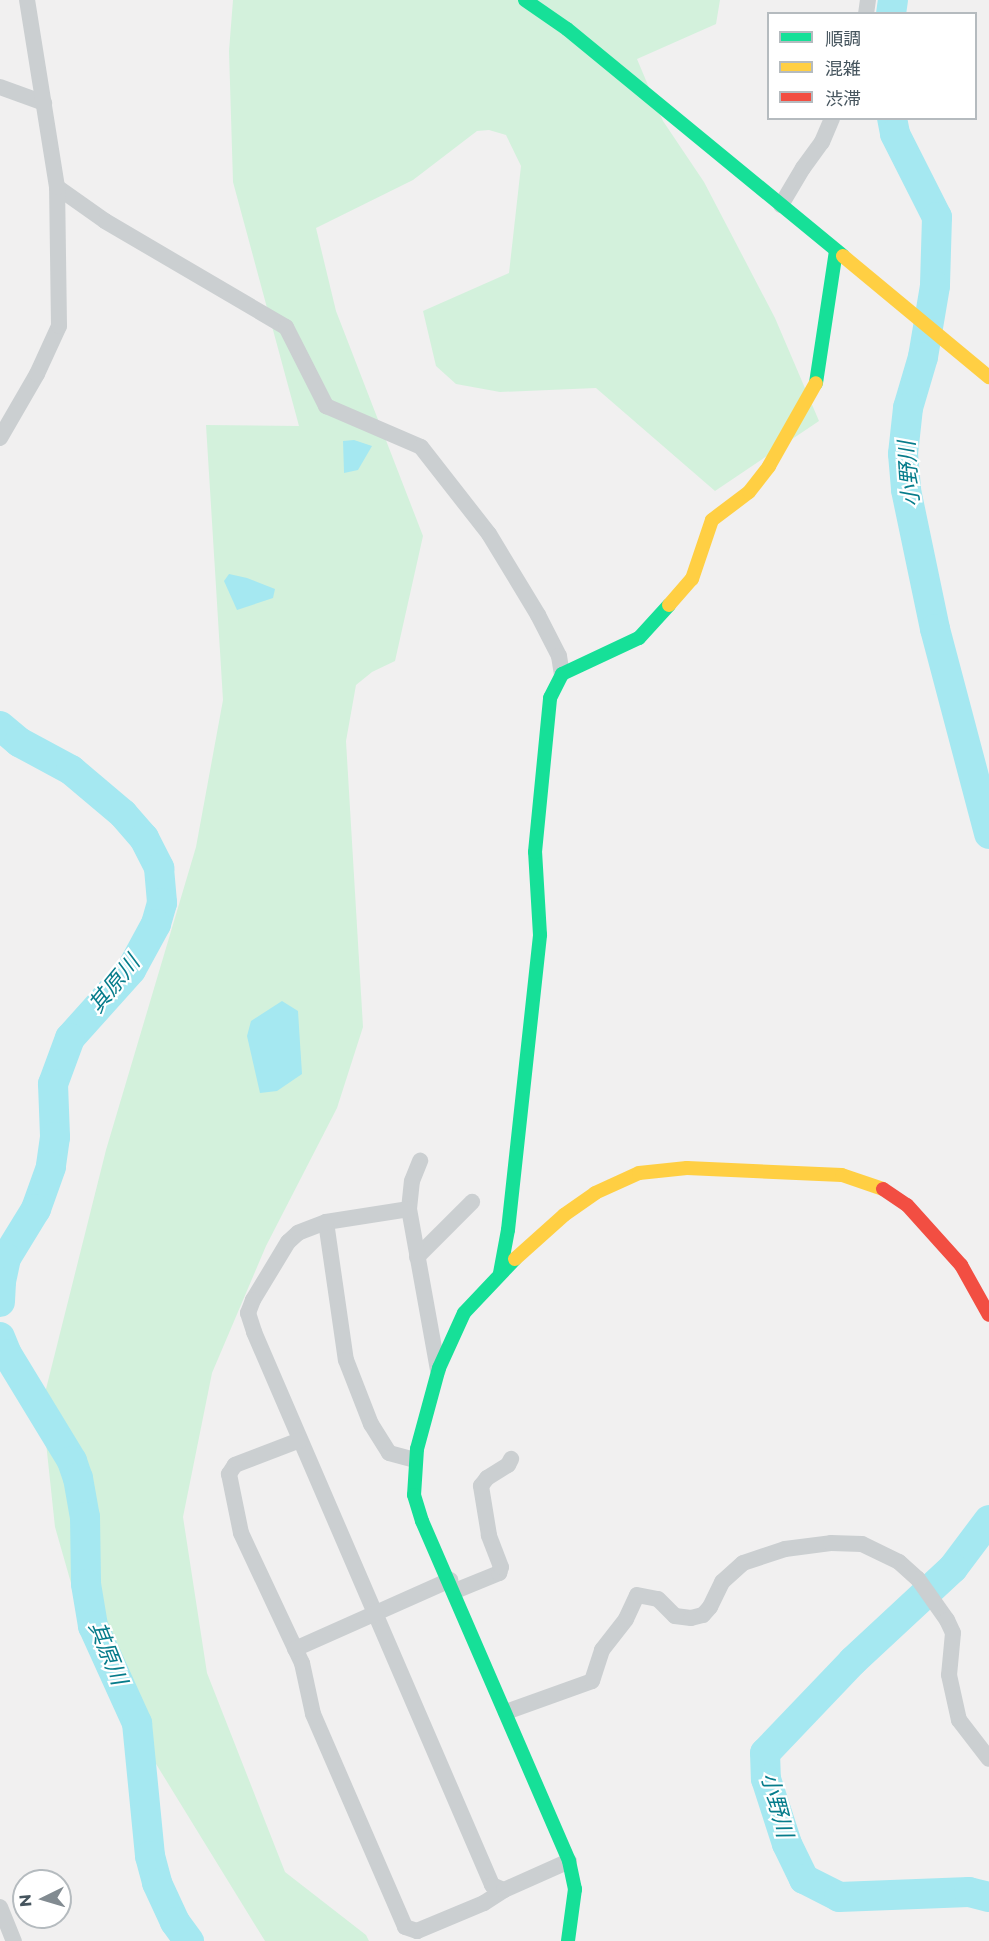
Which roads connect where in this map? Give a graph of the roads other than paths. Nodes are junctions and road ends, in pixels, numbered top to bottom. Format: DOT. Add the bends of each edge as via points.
graph roads {
  1 [pos="27,0"];
  2 [pos="525,0"];
  3 [pos="0,87"];
  4 [pos="44,104"];
  5 [pos="831,120"];
  6 [pos="57,187"];
  7 [pos="781,205"];
  8 [pos="836,250"];
  9 [pos="989,377"];
  10 [pos="0,438"];
  11 [pos="562,674"];
  12 [pos="420,1161"];
  13 [pos="472,1202"];
  14 [pos="409,1209"];
  15 [pos="326,1222"];
  16 [pos="417,1257"];
  17 [pos="500,1273"];
  18 [pos="989,1315"];
  19 [pos="438,1370"];
  20 [pos="300,1440"];
  21 [pos="511,1459"];
  22 [pos="416,1460"];
  23 [pos="452,1586"];
  24 [pos="376,1614"];
  25 [pos="295,1649"];
  26 [pos="506,1712"];
  27 [pos="989,1759"];
  28 [pos="569,1861"];
  29 [pos="504,1890"];
  30 [pos="0,1907"];
  31 [pos="14,1941"];
  32 [pos="568,1941"];
  1 -- 4 [label="street"];
  2 -- 7 [label="street" via="567,29"];
  3 -- 4 [label="street"];
  4 -- 6 [label="street"];
  5 -- 7 [label="street" via="822,142"];
  6 -- 10 [label="street" via="59,326"];
  6 -- 11 [label="street" via="105,221 286,327 326,406 421,447 489,534 538,615 559,656"];
  7 -- 8 [label="street"];
  8 -- 9 [label="street"];
  8 -- 11 [label="street" via="816,382 769,465 749,492 712,520 692,579 639,638"];
  11 -- 17 [label="street" via="550,698 535,852 540,936"];
  12 -- 14 [label="street" via="412,1181"];
  13 -- 16 [label="street"];
  14 -- 15 [label="street"];
  14 -- 16 [label="street"];
  15 -- 20 [label="street" via="298,1233 288,1242 248,1313"];
  15 -- 22 [label="street" via="346,1360 371,1424 388,1453"];
  16 -- 19 [label="street"];
  17 -- 18 [label="street" via="587,1198 639,1173 687,1168 842,1175 888,1191 907,1205 961,1265"];
  17 -- 19 [label="street" via="464,1313"];
  19 -- 22 [label="street"];
  20 -- 24 [label="street"];
  20 -- 25 [label="street" via="235,1465 228,1474 241,1533"];
  21 -- 23 [label="street" via="481,1486 489,1534 501,1567 499,1573"];
  22 -- 23 [label="street" via="414,1495"];
  23 -- 24 [label="street"];
  23 -- 26 [label="street"];
  24 -- 25 [label="street"];
  24 -- 29 [label="street" via="492,1885"];
  25 -- 29 [label="street" via="302,1663 313,1714 405,1927 417,1931 484,1903"];
  26 -- 27 [label="street" via="592,1681 602,1650 626,1619 637,1595 658,1599 675,1616 691,1618 703,1615 722,1581 743,1563 784,1549 862,1544 882,1551 918,1579 953,1633 949,1675 959,1720"];
  26 -- 28 [label="street"];
  28 -- 29 [label="street"];
  28 -- 32 [label="street" via="575,1889"];
  30 -- 31 [label="street"];
}
